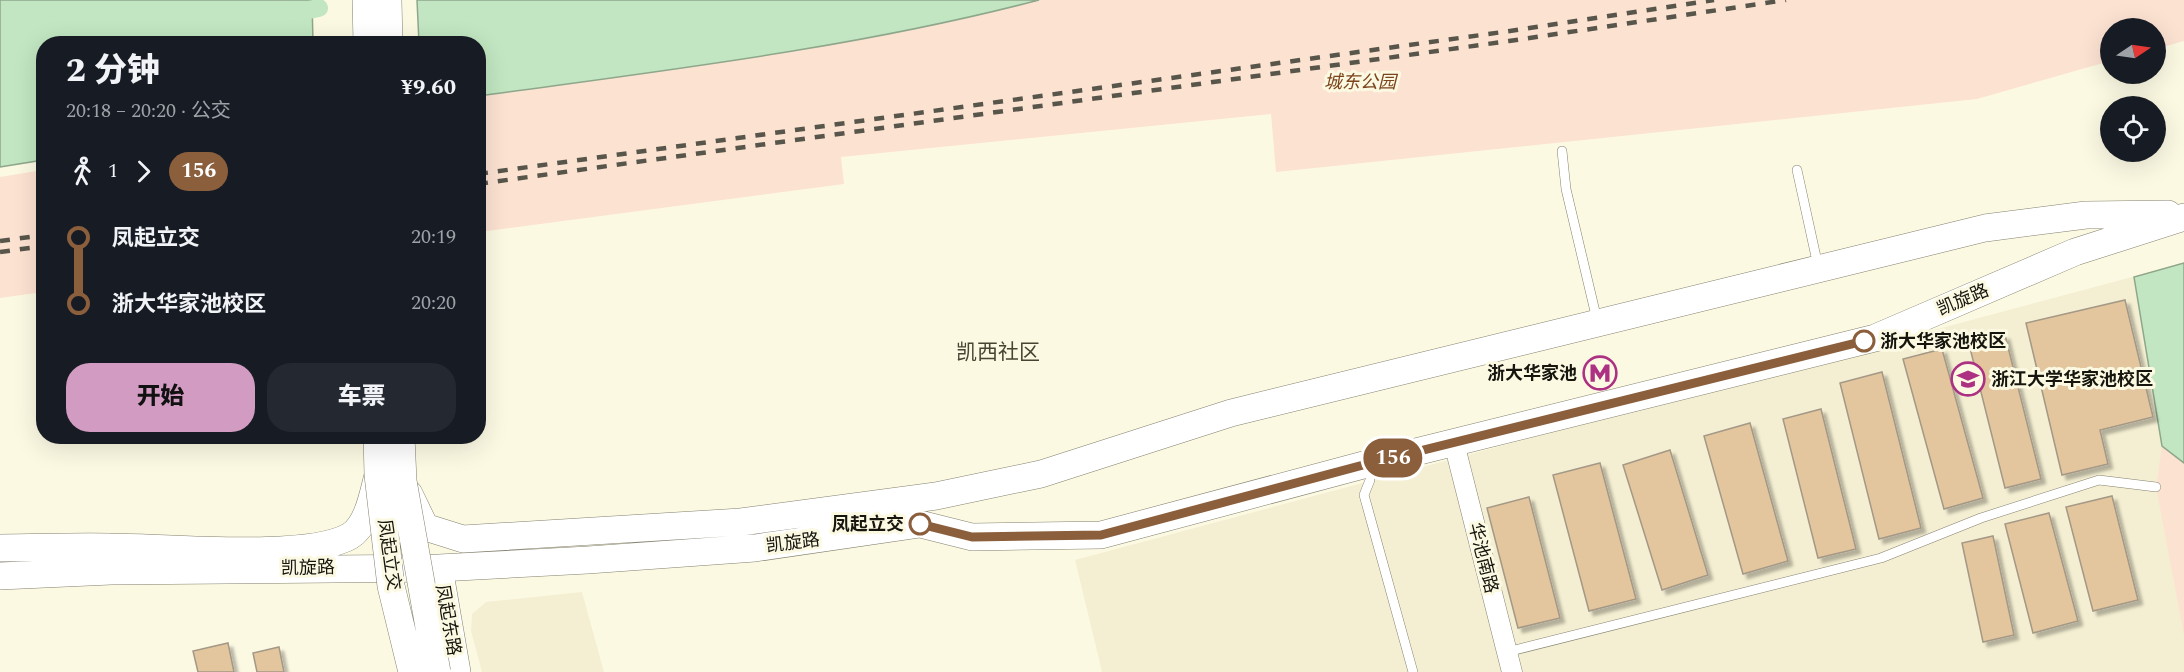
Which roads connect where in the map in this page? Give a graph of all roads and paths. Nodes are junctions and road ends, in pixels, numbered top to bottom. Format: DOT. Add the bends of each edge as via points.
graph roads {
  1 [pos="366,0"];
  2 [pos="388,0"];
  3 [pos="367,36"];
  4 [pos="389,36"];
  5 [pos="1562,151"];
  6 [pos="1797,170"];
  7 [pos="2184,216"];
  8 [pos="1819,268"];
  9 [pos="1597,322"];
  10 [pos="1454,443"];
  11 [pos="380,444"];
  12 [pos="399,444"];
  13 [pos="1369,472"];
  14 [pos="391,478"];
  15 [pos="2156,487"];
  16 [pos="0,548"];
  17 [pos="375,567"];
  18 [pos="439,568"];
  19 [pos="0,576"];
  20 [pos="1506,652"];
  21 [pos="399,672"];
  22 [pos="412,672"];
  23 [pos="437,672"];
  24 [pos="457,672"];
  25 [pos="1413,672"];
  26 [pos="1512,672"];
  1 -- 3 [label="main road"];
  2 -- 4 [label="main road"];
  5 -- 9 [label="lane" via="1566,189"];
  6 -- 8 [label="lane"];
  7 -- 8 [label="main road" via="2085,215 1984,228"];
  7 -- 10 [label="main road, 凯旋路" via="2075,252 1875,338"];
  8 -- 9 [label="main road"];
  9 -- 14 [label="main road, bridge" via="1231,412 1041,474 936,496 741,522 463,539 425,527"];
  10 -- 13 [label="main road, 凯旋路"];
  10 -- 20 [label="street, 华池南路"];
  11 -- 14 [label="main road, 凤起立交, bridge"];
  12 -- 14 [label="main road, 凤起立交, bridge"];
  13 -- 18 [label="main road, 凯旋路" via="1101,535 972,537 920,524 754,548"];
  13 -- 25 [label="lane" via="1364,495"];
  14 -- 16 [label="main road" via="351,535 324,545 278,550"];
  14 -- 22 [label="main road, 凤起立交, bridge" via="391,586"];
  14 -- 23 [label="main road, 凤起立交, bridge"];
  15 -- 20 [label="lane" via="2099,480 1981,518 1881,558"];
  17 -- 18 [label="main road, 凯旋路"];
  17 -- 19 [label="main road, 凯旋路"];
  17 -- 21 [label="main road"];
  18 -- 24 [label="main road, 凤起东路"];
  20 -- 26 [label="street, 华池南路"];
}
